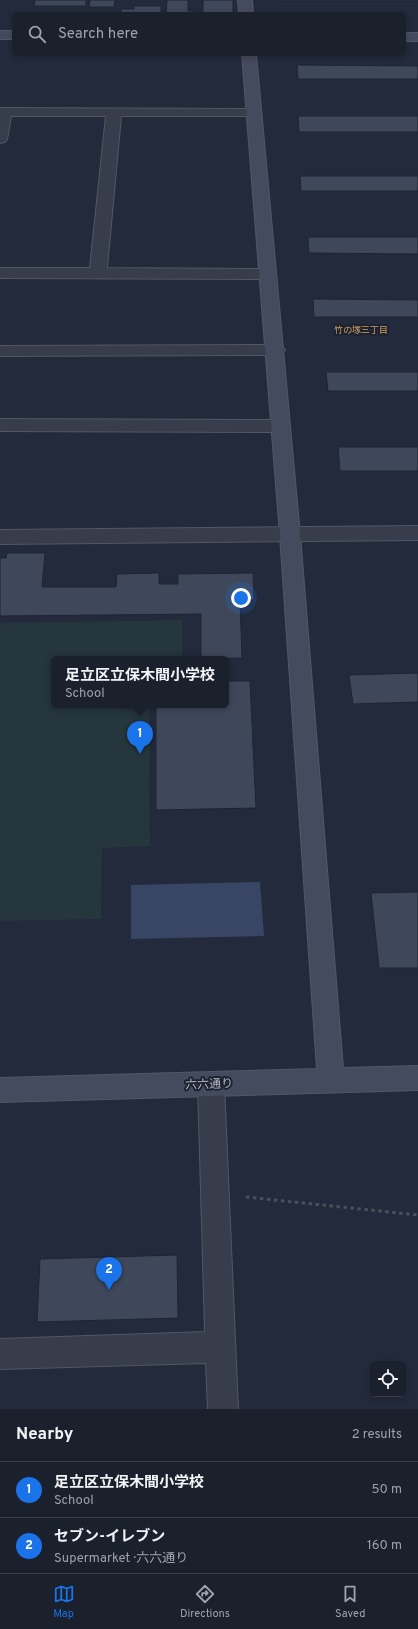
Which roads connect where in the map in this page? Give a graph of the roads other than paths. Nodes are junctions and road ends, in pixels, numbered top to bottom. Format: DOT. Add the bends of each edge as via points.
graph roads {
  1 [pos="245,0"];
  2 [pos="246,12"];
  3 [pos="0,35"];
  4 [pos="12,35"];
  5 [pos="406,36"];
  6 [pos="418,37"];
  7 [pos="249,56"];
  8 [pos="3,112"];
  9 [pos="114,112"];
  10 [pos="253,112"];
  11 [pos="0,139"];
  12 [pos="0,273"];
  13 [pos="98,273"];
  14 [pos="267,274"];
  15 [pos="276,350"];
  16 [pos="0,351"];
  17 [pos="0,425"];
  18 [pos="281,426"];
  19 [pos="418,533"];
  20 [pos="290,535"];
  21 [pos="0,537"];
  22 [pos="418,1078"];
  23 [pos="331,1080"];
  24 [pos="211,1084"];
  25 [pos="0,1090"];
  26 [pos="221,1346"];
  27 [pos="0,1354"];
  28 [pos="223,1409"];
  1 -- 2 [label="street"];
  3 -- 4 [label="street"];
  5 -- 6 [label="street"];
  7 -- 10 [label="street"];
  8 -- 9 [label="street"];
  8 -- 11 [label="street"];
  9 -- 10 [label="street"];
  9 -- 13 [label="street"];
  10 -- 14 [label="street"];
  12 -- 13 [label="street"];
  13 -- 14 [label="street"];
  14 -- 15 [label="street"];
  15 -- 16 [label="street"];
  15 -- 18 [label="street"];
  17 -- 18 [label="street"];
  18 -- 20 [label="street"];
  19 -- 20 [label="street"];
  20 -- 21 [label="street"];
  20 -- 23 [label="street"];
  22 -- 23 [label="street, 六六通り"];
  23 -- 24 [label="street, 六六通り"];
  24 -- 25 [label="street, 六六通り"];
  24 -- 26 [label="street"];
  26 -- 27 [label="street"];
  26 -- 28 [label="street"];
}
